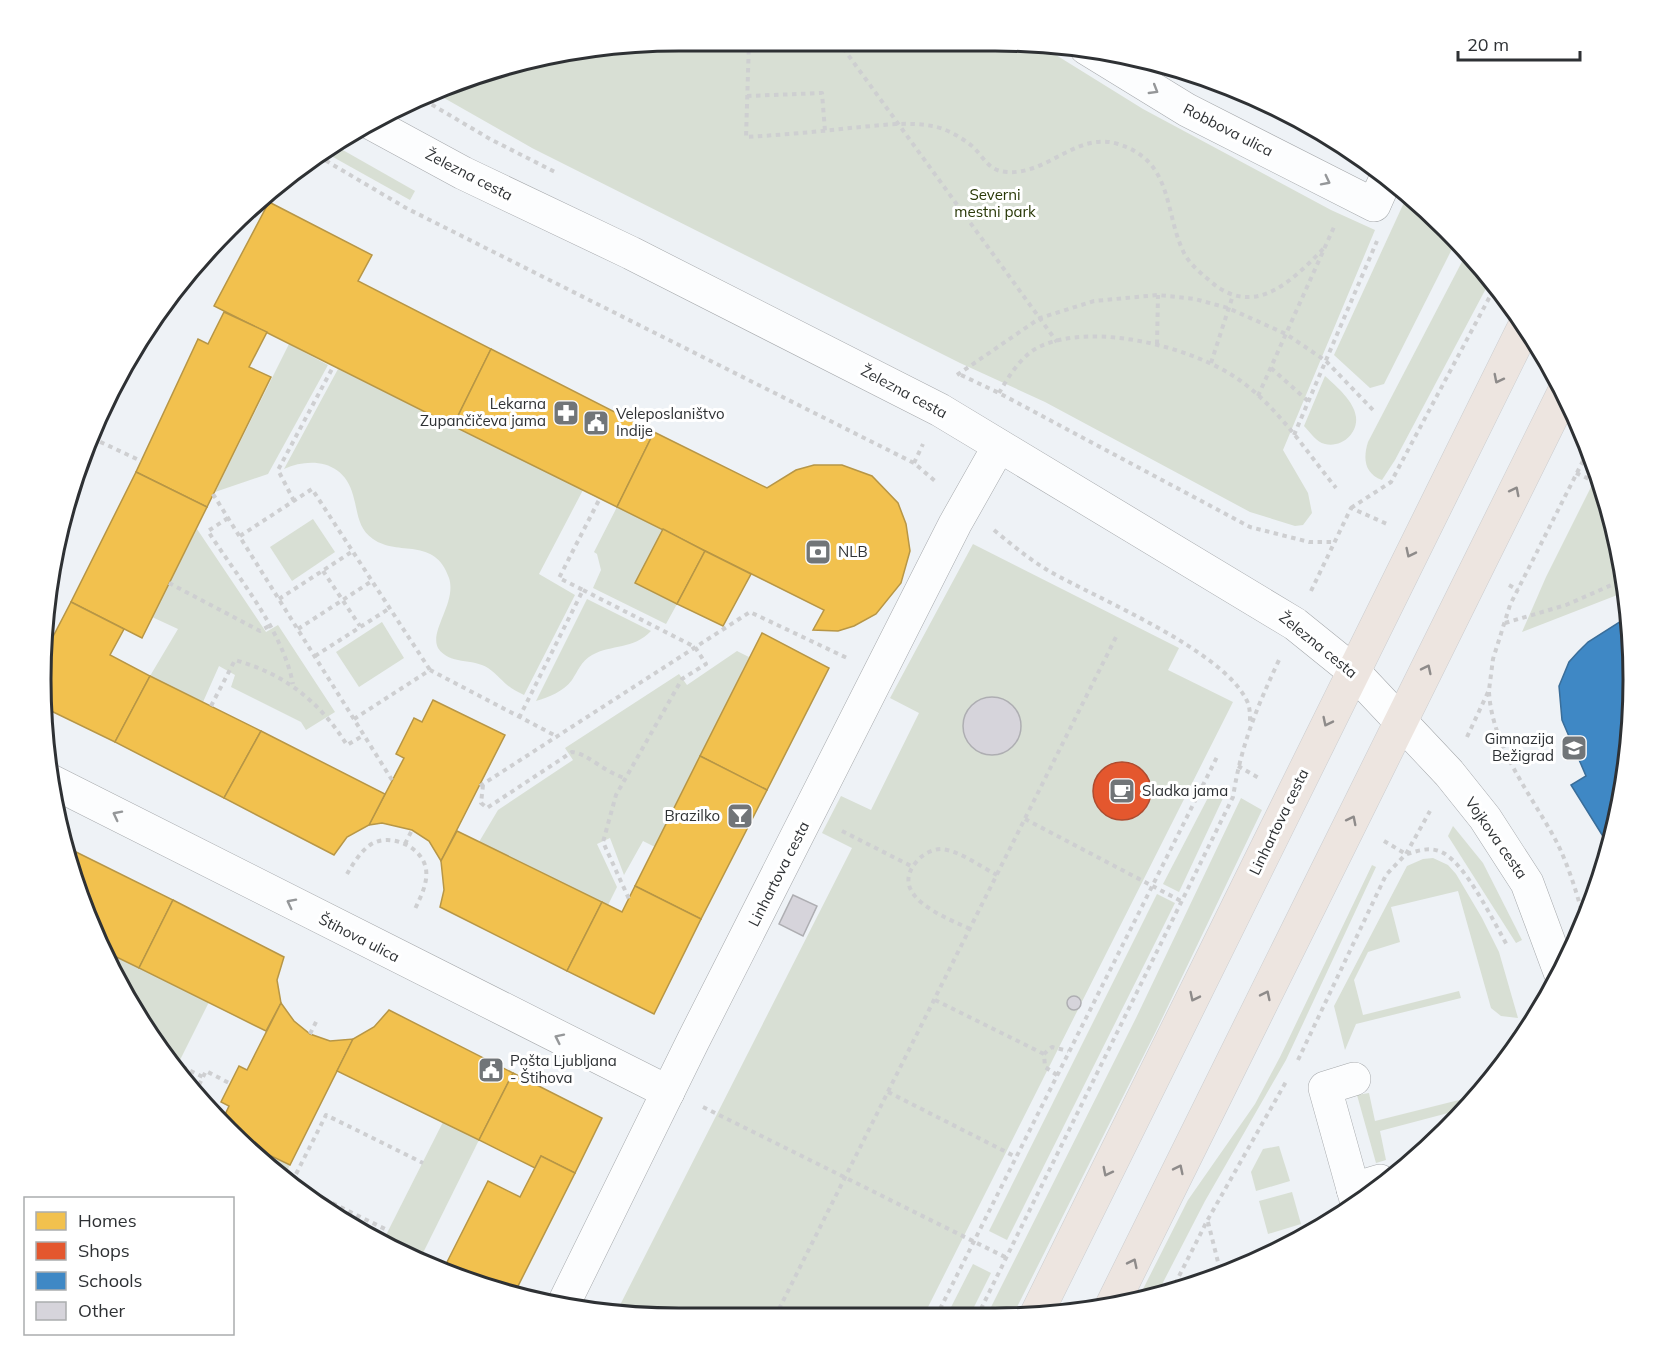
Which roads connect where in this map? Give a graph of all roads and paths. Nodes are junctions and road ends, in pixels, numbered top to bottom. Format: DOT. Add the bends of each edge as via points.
graph roads {
  1 [pos="749,51"];
  2 [pos="845,51"];
  3 [pos="1108,61"];
  4 [pos="747,96"];
  5 [pos="899,124"];
  6 [pos="379,128"];
  7 [pos="825,131"];
  8 [pos="325,160"];
  9 [pos="1369,192"];
  10 [pos="1325,247"];
  11 [pos="1491,294"];
  12 [pos="1158,295"];
  13 [pos="1233,295"];
  14 [pos="1228,308"];
  15 [pos="1040,318"];
  16 [pos="1286,334"];
  17 [pos="1520,335"];
  18 [pos="1057,342"];
  19 [pos="1157,344"];
  20 [pos="1326,361"];
  21 [pos="1211,363"];
  22 [pos="333,367"];
  23 [pos="1271,368"];
  24 [pos="957,374"];
  25 [pos="999,393"];
  26 [pos="1258,396"];
  27 [pos="1308,401"];
  28 [pos="1559,403"];
  29 [pos="1375,412"];
  30 [pos="1294,436"];
  31 [pos="98,441"];
  32 [pos="925,442"];
  33 [pos="999,446"];
  34 [pos="141,460"];
  35 [pos="1583,460"];
  36 [pos="914,463"];
  37 [pos="1576,473"];
  38 [pos="1591,480"];
  39 [pos="1336,488"];
  40 [pos="213,494"];
  41 [pos="600,498"];
  42 [pos="294,501"];
  43 [pos="965,506"];
  44 [pos="1352,508"];
  45 [pos="228,518"];
  46 [pos="1382,522"];
  47 [pos="240,536"];
  48 [pos="353,552"];
  49 [pos="1322,566"];
  50 [pos="323,571"];
  51 [pos="372,581"];
  52 [pos="169,583"];
  53 [pos="1616,583"];
  54 [pos="583,590"];
  55 [pos="279,599"];
  56 [pos="343,600"];
  57 [pos="390,608"];
  58 [pos="1504,623"];
  59 [pos="269,626"];
  60 [pos="360,626"];
  61 [pos="298,629"];
  62 [pos="1116,637"];
  63 [pos="695,647"];
  64 [pos="315,656"];
  65 [pos="430,670"];
  66 [pos="1352,670"];
  67 [pos="880,674"];
  68 [pos="293,685"];
  69 [pos="1489,690"];
  70 [pos="211,706"];
  71 [pos="519,718"];
  72 [pos="354,719"];
  73 [pos="1401,721"];
  74 [pos="1472,726"];
  75 [pos="364,735"];
  76 [pos="559,737"];
  77 [pos="1218,755"];
  78 [pos="1238,766"];
  79 [pos="1252,775"];
  80 [pos="625,778"];
  81 [pos="392,780"];
  82 [pos="60,786"];
  83 [pos="809,815"];
  84 [pos="1427,817"];
  85 [pos="1025,819"];
  86 [pos="412,830"];
  87 [pos="405,844"];
  88 [pos="1406,854"];
  89 [pos="913,867"];
  90 [pos="347,874"];
  91 [pos="997,874"];
  92 [pos="1152,886"];
  93 [pos="628,899"];
  94 [pos="1182,901"];
  95 [pos="1580,907"];
  96 [pos="416,909"];
  97 [pos="970,929"];
  98 [pos="1508,947"];
  99 [pos="1556,961"];
  100 [pos="934,1000"];
  101 [pos="318,1018"];
  102 [pos="309,1034"];
  103 [pos="1068,1052"];
  104 [pos="1044,1054"];
  105 [pos="1294,1066"];
  106 [pos="187,1069"];
  107 [pos="1057,1075"];
  108 [pos="1290,1076"];
  109 [pos="203,1077"];
  110 [pos="1354,1079"];
  111 [pos="199,1084"];
  112 [pos="231,1084"];
  113 [pos="888,1092"];
  114 [pos="682,1098"];
  115 [pos="1016,1157"];
  116 [pos="423,1163"];
  117 [pos="295,1177"];
  118 [pos="845,1178"];
  119 [pos="1363,1188"];
  120 [pos="329,1201"];
  121 [pos="1207,1221"];
  122 [pos="389,1231"];
  123 [pos="973,1242"];
  124 [pos="1007,1258"];
  125 [pos="1219,1266"];
  126 [pos="1177,1281"];
  127 [pos="1116,1296"];
  128 [pos="567,1298"];
  129 [pos="1040,1307"];
  130 [pos="780,1308"];
  131 [pos="940,1308"];
  132 [pos="982,1308"];
  1 -- 4 [label="path"];
  2 -- 5 [label="path"];
  3 -- 9 [label="street, Robbova ulica, one-way" via="1186,110"];
  4 -- 7 [label="path" via="822,93"];
  4 -- 7 [label="path" via="746,137"];
  5 -- 7 [label="path"];
  5 -- 13 [label="path" via="932,126 953,134 973,147 995,170 1004,172 1030,170 1086,143 1104,141 1128,148 1159,175 1191,264"];
  5 -- 15 [label="path"];
  6 -- 33 [label="street, Železna cesta" via="940,410"];
  8 -- 36 [label="path" via="406,208"];
  9 -- 10 [label="path"];
  9 -- 20 [label="path" via="1384,224"];
  10 -- 13 [label="path" via="1281,288 1252,297"];
  10 -- 16 [label="path"];
  11 -- 44 [label="path" via="1391,482"];
  12 -- 14 [label="path"];
  12 -- 15 [label="path" via="1094,301"];
  12 -- 19 [label="path"];
  13 -- 14 [label="path"];
  14 -- 16 [label="path"];
  14 -- 21 [label="path"];
  15 -- 18 [label="path"];
  15 -- 24 [label="path"];
  16 -- 20 [label="path"];
  16 -- 23 [label="path"];
  17 -- 66 [label="main road, Linhartova cesta, one-way"];
  18 -- 19 [label="path" via="1088,336"];
  18 -- 25 [label="path" via="1040,346 1015,367"];
  19 -- 21 [label="path"];
  20 -- 27 [label="path"];
  20 -- 29 [label="path"];
  21 -- 26 [label="path"];
  22 -- 42 [label="path" via="278,470"];
  23 -- 26 [label="path"];
  23 -- 27 [label="path"];
  26 -- 30 [label="path"];
  27 -- 30 [label="path"];
  73 -- 28 [label="main road, one-way"];
  30 -- 39 [label="path"];
  31 -- 34 [label="path"];
  32 -- 36 [label="path"];
  33 -- 43 [label="street, Linhartova cesta"];
  33 -- 66 [label="street, Železna cesta" via="1275,610"];
  35 -- 37 [label="path"];
  36 -- 43 [label="path"];
  37 -- 38 [label="path"];
  37 -- 58 [label="path"];
  40 -- 45 [label="path"];
  41 -- 54 [label="path" via="559,578"];
  42 -- 47 [label="path"];
  42 -- 48 [label="path" via="312,489"];
  43 -- 67 [label="street, Linhartova cesta"];
  43 -- 78 [label="path" via="1047,570 1191,647 1231,679 1247,700 1250,721"];
  44 -- 46 [label="path"];
  44 -- 49 [label="path"];
  45 -- 47 [label="path"];
  45 -- 59 [label="path" via="208,531"];
  47 -- 55 [label="path"];
  48 -- 50 [label="path"];
  48 -- 51 [label="path"];
  50 -- 55 [label="path"];
  50 -- 56 [label="path"];
  51 -- 56 [label="path"];
  51 -- 57 [label="path"];
  52 -- 59 [label="path" via="260,631"];
  53 -- 58 [label="path" via="1566,605"];
  54 -- 63 [label="path"];
  54 -- 71 [label="path"];
  55 -- 61 [label="path"];
  56 -- 60 [label="path"];
  56 -- 61 [label="path"];
  57 -- 60 [label="path"];
  57 -- 65 [label="path"];
  58 -- 69 [label="path"];
  59 -- 68 [label="path" via="289,664"];
  60 -- 64 [label="path"];
  61 -- 64 [label="path"];
  62 -- 85 [label="path"];
  63 -- 67 [label="path" via="750,612"];
  63 -- 76 [label="path"];
  63 -- 80 [label="path" via="706,664 682,680"];
  64 -- 72 [label="path"];
  65 -- 71 [label="path"];
  65 -- 72 [label="path"];
  66 -- 73 [label="street, Železna cesta"];
  66 -- 129 [label="main road, Linhartova cesta, one-way"];
  67 -- 83 [label="street, Linhartova cesta"];
  68 -- 70 [label="path" via="272,672 235,660"];
  68 -- 75 [label="path" via="328,716 347,745"];
  69 -- 74 [label="path"];
  69 -- 95 [label="path" via="1497,732 1564,857"];
  71 -- 76 [label="path"];
  72 -- 75 [label="path"];
  73 -- 99 [label="street, Vojkova cesta" via="1463,791 1506,848 1527,883"];
  127 -- 73 [label="main road, one-way"];
  75 -- 81 [label="path"];
  76 -- 80 [label="path" via="482,785 481,803 487,808 573,752"];
  77 -- 92 [label="path"];
  78 -- 79 [label="path"];
  78 -- 94 [label="path" via="1233,797"];
  80 -- 93 [label="path" via="615,795 603,842"];
  114 -- 82 [label="street, Štihova ulica, one-way"];
  83 -- 89 [label="path"];
  83 -- 114 [label="street, Linhartova cesta"];
  84 -- 88 [label="path"];
  85 -- 91 [label="path"];
  85 -- 92 [label="path"];
  86 -- 87 [label="path"];
  87 -- 90 [label="path" via="381,840 370,845"];
  87 -- 96 [label="path" via="422,857 426,869"];
  88 -- 98 [label="path" via="1430,849 1450,857"];
  88 -- 105 [label="path" via="1386,875"];
  89 -- 91 [label="path" via="927,853 944,849"];
  89 -- 97 [label="path" via="910,882 919,902"];
  91 -- 97 [label="path"];
  92 -- 94 [label="path"];
  92 -- 103 [label="path"];
  94 -- 124 [label="path"];
  97 -- 100 [label="path"];
  100 -- 104 [label="path"];
  100 -- 113 [label="path"];
  101 -- 102 [label="path"];
  103 -- 104 [label="path" via="1052,1047"];
  103 -- 107 [label="path"];
  104 -- 107 [label="path" via="1045,1067"];
  106 -- 109 [label="path"];
  107 -- 115 [label="path"];
  108 -- 121 [label="path"];
  109 -- 111 [label="path"];
  109 -- 112 [label="path" via="206,1071"];
  110 -- 119 [label="street" via="1325,1088"];
  113 -- 115 [label="path"];
  113 -- 118 [label="path"];
  114 -- 118 [label="path"];
  114 -- 128 [label="street, Linhartova cesta"];
  115 -- 123 [label="path"];
  116 -- 117 [label="path" via="326,1115"];
  118 -- 123 [label="path"];
  118 -- 130 [label="path"];
  120 -- 122 [label="path"];
  121 -- 125 [label="path"];
  121 -- 126 [label="path"];
  123 -- 124 [label="path"];
  123 -- 131 [label="path"];
  124 -- 132 [label="path"];
}
